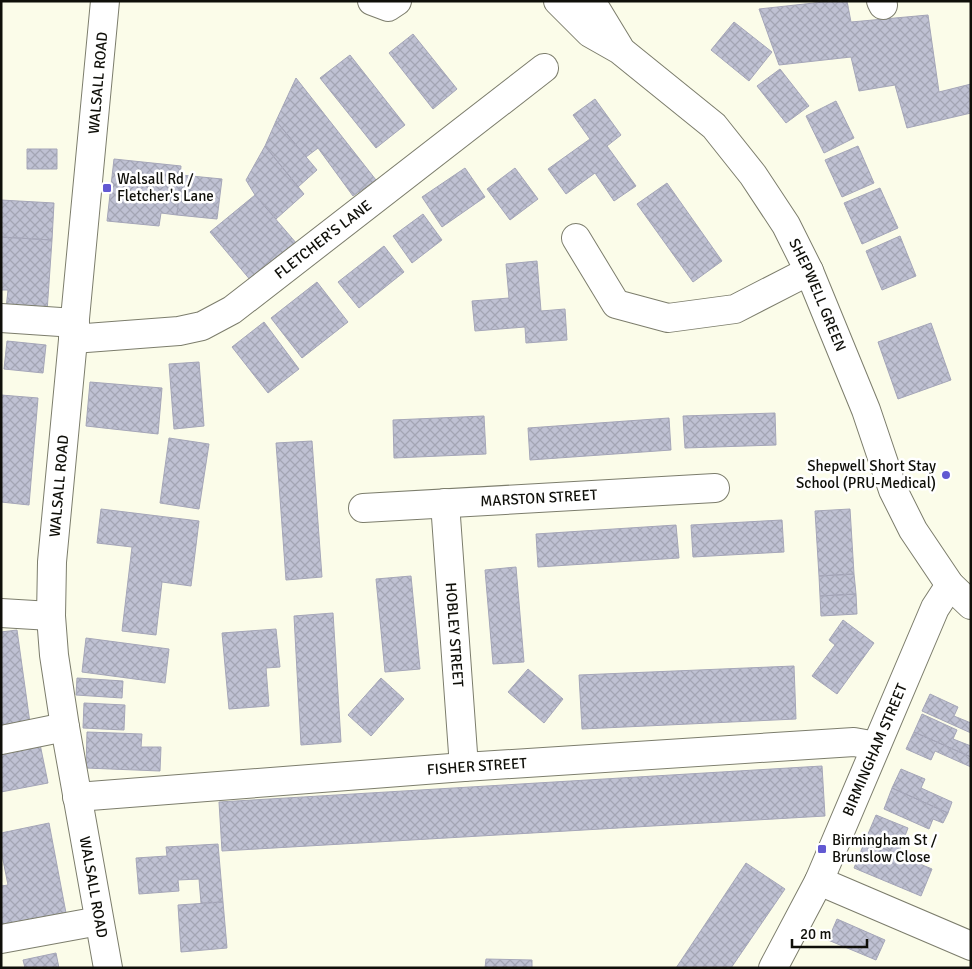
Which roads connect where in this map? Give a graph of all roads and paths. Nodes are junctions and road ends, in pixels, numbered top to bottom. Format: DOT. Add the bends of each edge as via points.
graph roads {
  1 [pos="105,1"];
  2 [pos="372,1"];
  3 [pos="397,1"];
  4 [pos="554,3"];
  5 [pos="593,3"];
  6 [pos="620,50"];
  7 [pos="544,68"];
  8 [pos="576,238"];
  9 [pos="809,271"];
  10 [pos="1,318"];
  11 [pos="74,331"];
  12 [pos="715,488"];
  13 [pos="445,503"];
  14 [pos="363,508"];
  15 [pos="950,585"];
  16 [pos="971,605"];
  17 [pos="1,613"];
  18 [pos="51,616"];
  19 [pos="65,727"];
  20 [pos="1,740"];
  21 [pos="876,746"];
  22 [pos="464,767"];
  23 [pos="77,797"];
  24 [pos="819,881"];
  25 [pos="99,921"];
  26 [pos="1,939"];
  27 [pos="971,946"];
  28 [pos="108,968"];
  29 [pos="773,968"];
  1 -- 11 [label="street, WALSALL ROAD"];
  2 -- 3 [label="street" via="388,7"];
  4 -- 6 [label="street, SHEPWELL GREEN" via="590,33"];
  5 -- 6 [label="street, SHEPWELL GREEN"];
  6 -- 9 [label="street, SHEPWELL GREEN" via="714,126 753,175 786,225"];
  7 -- 11 [label="street, FLETCHER'S LANE" via="232,310 202,326 179,331"];
  8 -- 9 [label="street" via="616,304 668,318 735,309"];
  9 -- 15 [label="street, SHEPWELL GREEN" via="866,410 893,490 913,530"];
  10 -- 11 [label="street, FLETCHER'S LANE"];
  11 -- 18 [label="street, WALSALL ROAD" via="52,562"];
  12 -- 13 [label="street, MARSTON STREET"];
  13 -- 14 [label="street, MARSTON STREET"];
  13 -- 22 [label="street, HOBLEY STREET"];
  15 -- 16 [label="street, SHEPWELL GREEN"];
  15 -- 21 [label="street, BIRMINGHAM STREET" via="935,608"];
  17 -- 18 [label="street"];
  18 -- 19 [label="street, WALSALL ROAD"];
  19 -- 20 [label="street"];
  19 -- 23 [label="street, WALSALL ROAD"];
  21 -- 22 [label="street, FISHER STREET" via="854,742"];
  21 -- 24 [label="street, BIRMINGHAM STREET"];
  22 -- 23 [label="street, FISHER STREET"];
  23 -- 25 [label="street, WALSALL ROAD"];
  24 -- 27 [label="street"];
  24 -- 29 [label="street, BIRMINGHAM STREET"];
  25 -- 26 [label="street"];
  25 -- 28 [label="street, WALSALL ROAD"];
}
